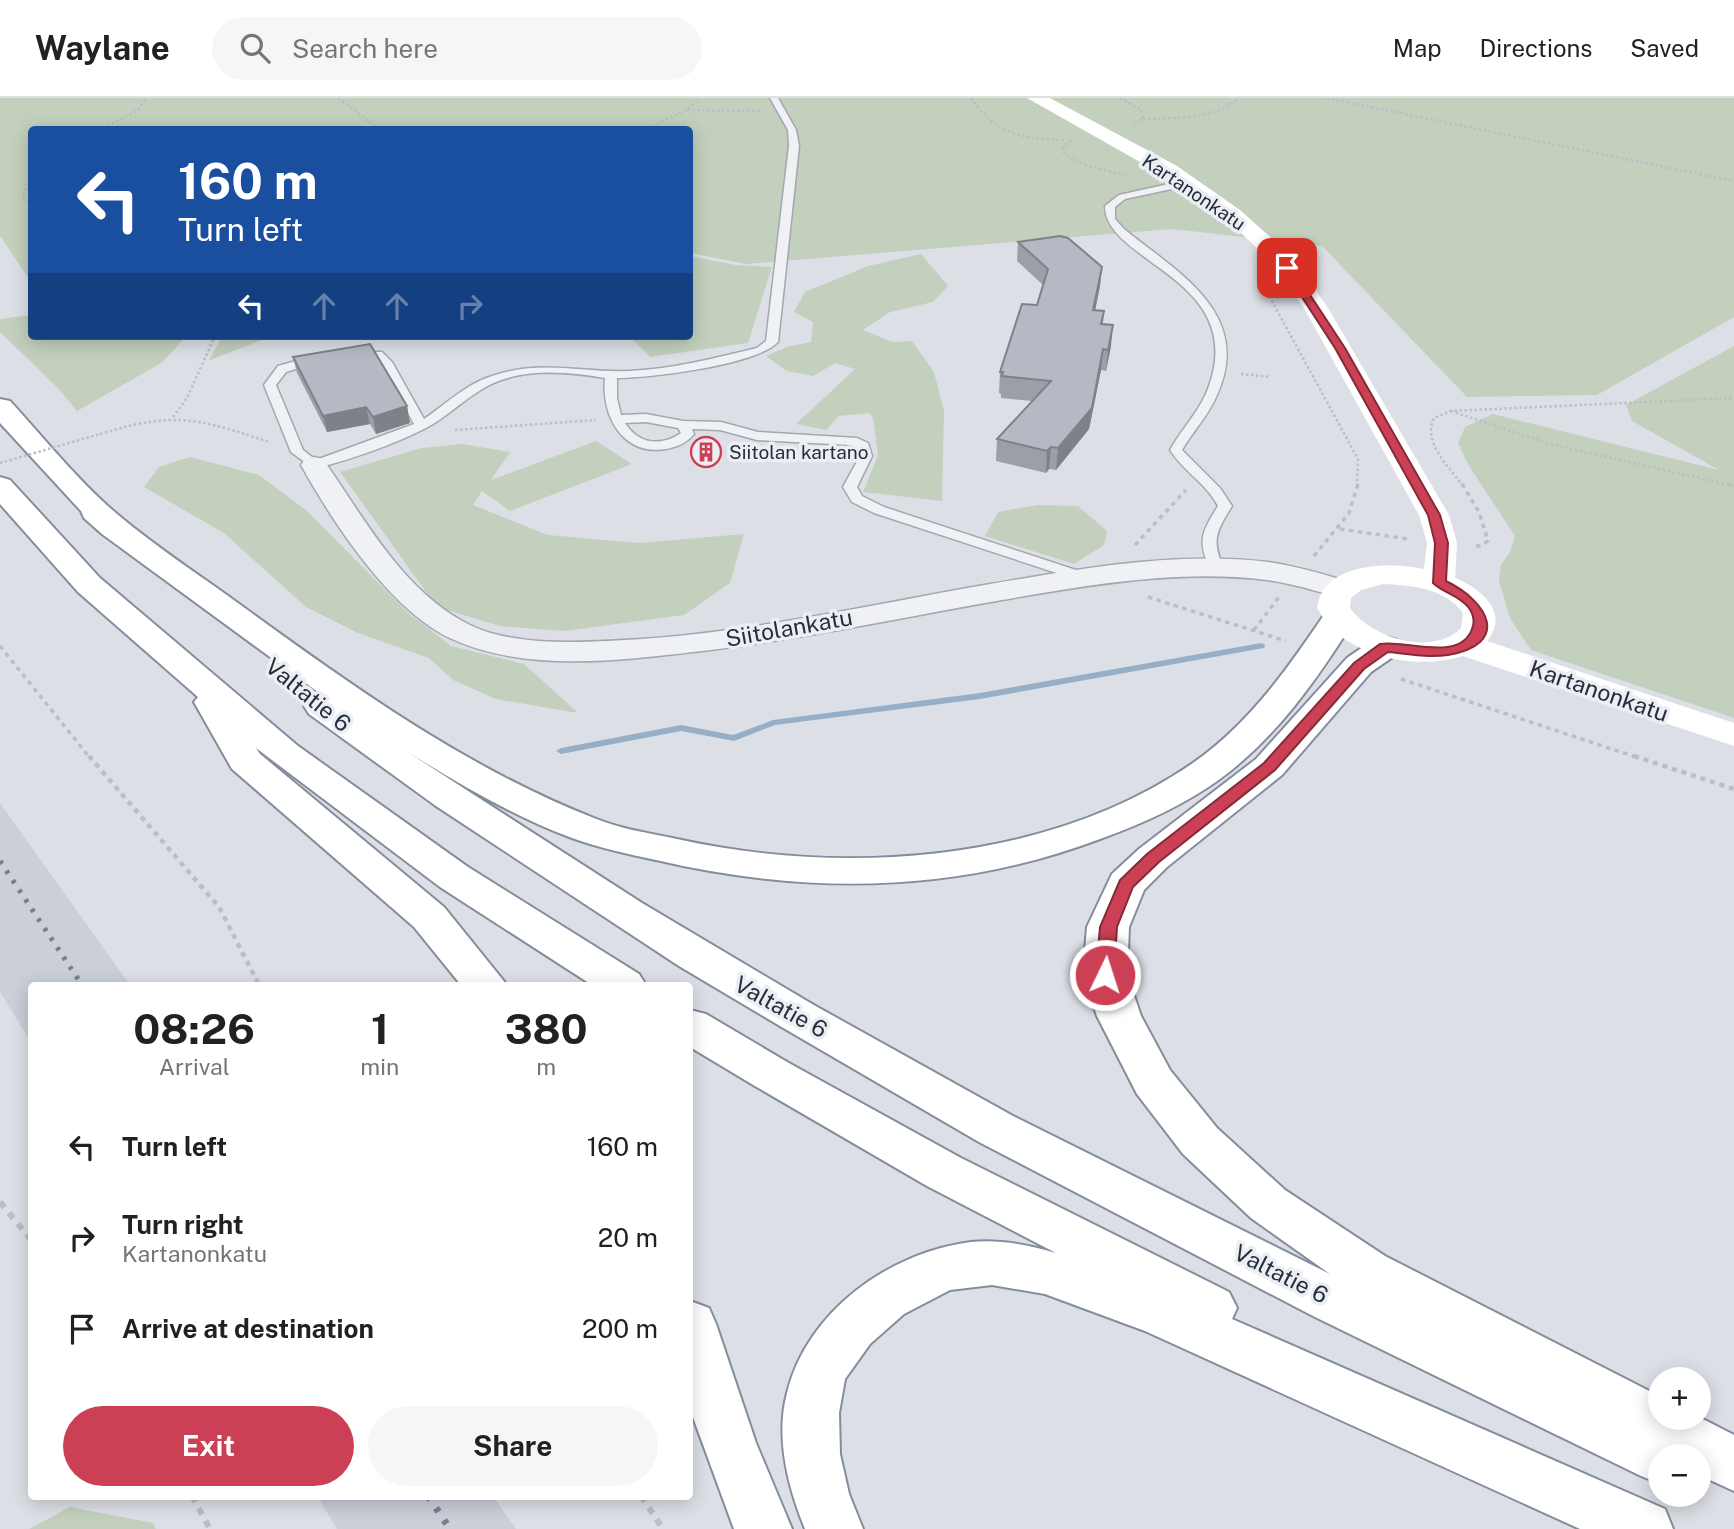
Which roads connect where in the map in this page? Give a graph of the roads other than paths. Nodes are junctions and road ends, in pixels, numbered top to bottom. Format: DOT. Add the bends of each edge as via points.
graph roads {
  1 [pos="774,98"];
  2 [pos="1036,98"];
  3 [pos="1187,183"];
  4 [pos="611,375"];
  5 [pos="0,407"];
  6 [pos="618,419"];
  7 [pos="421,425"];
  8 [pos="683,425"];
  9 [pos="306,458"];
  10 [pos="0,486"];
  11 [pos="95,512"];
  12 [pos="1217,569"];
  13 [pos="1096,576"];
  14 [pos="1439,583"];
  15 [pos="1339,603"];
  16 [pos="1465,645"];
  17 [pos="1372,656"];
  18 [pos="201,681"];
  19 [pos="1734,735"];
  20 [pos="483,982"];
  21 [pos="619,982"];
  22 [pos="693,1028"];
  23 [pos="693,1333"];
  24 [pos="1648,1451"];
  25 [pos="1734,1464"];
  26 [pos="1711,1481"];
  27 [pos="1734,1492"];
  28 [pos="763,1529"];
  29 [pos="834,1529"];
  30 [pos="1644,1529"];
  31 [pos="1658,1529"];
  1 -- 4 [label="lane" via="792,130 794,146 772,341 761,350 675,370"];
  2 -- 3 [label="main road, Kartanonkatu"];
  3 -- 12 [label="lane" via="1122,197 1110,206 1110,219 1203,301 1218,334 1220,372 1203,411 1187,428 1177,450 1183,463 1221,494 1225,506 1210,531 1208,548"];
  3 -- 14 [label="main road, Kartanonkatu" via="1258,237 1316,308 1434,515 1442,543"];
  4 -- 6 [label="lane" via="609,389"];
  4 -- 7 [label="lane" via="569,370 505,375 479,385"];
  5 -- 11 [label="main road, Valtatie 6"];
  6 -- 8 [label="lane" via="646,418"];
  6 -- 8 [label="lane" via="621,431 643,446 680,441 688,434"];
  7 -- 9 [label="lane" via="401,435"];
  7 -- 9 [label="lane" via="378,354 298,363 282,369 270,385"];
  8 -- 13 [label="lane" via="720,426 778,438 852,441 863,446 866,456 850,487 857,499 879,510"];
  9 -- 13 [label="street, Siitolankatu" via="362,541 395,580 464,634 515,646 574,651 729,639"];
  10 -- 18 [label="main road" via="89,585"];
  11 -- 15 [label="main road" via="344,695 485,783 580,828 675,853 756,867 856,872 948,865 1026,851 1094,829 1184,786 1253,733 1318,652"];
  11 -- 24 [label="main road, Valtatie 6" via="216,622 378,750 728,978 1008,1135 1331,1300"];
  12 -- 13 [label="street, Siitolankatu"];
  12 -- 15 [label="street, Siitolankatu" via="1295,575"];
  14 -- 15 [label="main road" via="1411,575 1357,578"];
  14 -- 16 [label="main road" via="1475,606 1481,620 1478,634"];
  15 -- 17 [label="main road"];
  16 -- 17 [label="main road" via="1429,653"];
  16 -- 19 [label="main road, Kartanonkatu"];
  17 -- 25 [label="main road" via="1269,767 1126,884 1108,927 1105,975 1119,1016 1153,1082 1200,1141 1268,1204 1367,1272"];
  18 -- 20 [label="main road" via="245,761 429,917"];
  18 -- 21 [label="main road" via="285,754 454,877"];
  22 -- 31 [label="main road" via="944,1172"];
  23 -- 28 [label="main road" via="728,1443"];
  26 -- 27 [label="main road"];
  29 -- 30 [label="main road" via="813,1460 810,1424 818,1376 858,1320 888,1296 938,1272 988,1262 1032,1266 1156,1310"];
}
